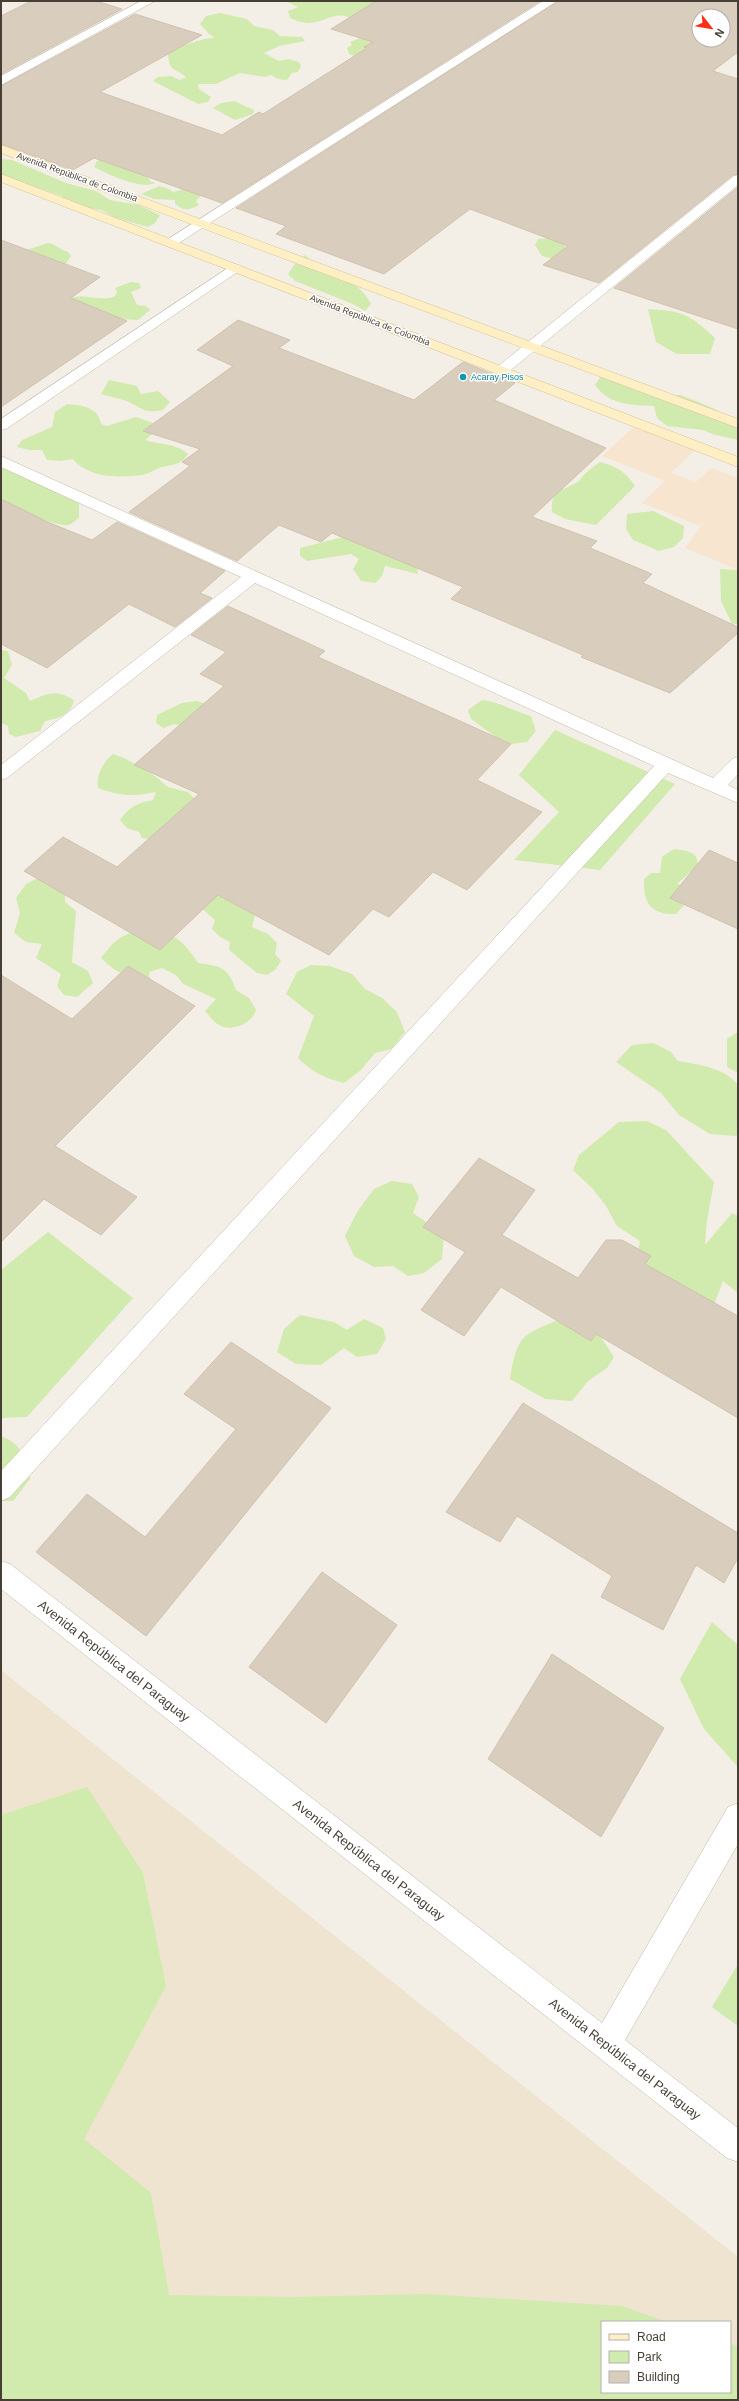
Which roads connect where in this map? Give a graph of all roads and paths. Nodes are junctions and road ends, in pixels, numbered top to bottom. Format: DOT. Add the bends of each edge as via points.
graph roads {
  1 [pos="149,1"];
  2 [pos="551,1"];
  3 [pos="1,81"];
  4 [pos="1,149"];
  5 [pos="1,178"];
  6 [pos="738,179"];
  7 [pos="200,223"];
  8 [pos="169,243"];
  9 [pos="234,268"];
  10 [pos="531,347"];
  11 [pos="502,370"];
  12 [pos="738,424"];
  13 [pos="1,426"];
  14 [pos="1,461"];
  15 [pos="738,462"];
  16 [pos="253,576"];
  17 [pos="738,763"];
  18 [pos="666,764"];
  19 [pos="1,774"];
  20 [pos="716,787"];
  21 [pos="738,797"];
  22 [pos="1,1489"];
  23 [pos="1,1573"];
  24 [pos="738,1817"];
  25 [pos="606,2046"];
  26 [pos="738,2147"];
  1 -- 3 [label="street"];
  2 -- 7 [label="street"];
  4 -- 7 [label="street, Avenida República de Colombia"];
  5 -- 8 [label="street, Avenida República de Colombia"];
  6 -- 10 [label="street"];
  7 -- 8 [label="street"];
  7 -- 10 [label="street, Avenida República de Colombia"];
  8 -- 9 [label="street, Avenida República de Colombia"];
  9 -- 11 [label="street, Avenida República de Colombia"];
  9 -- 13 [label="street"];
  10 -- 11 [label="street"];
  10 -- 12 [label="street, Avenida República de Colombia"];
  11 -- 15 [label="street, Avenida República de Colombia"];
  14 -- 16 [label="street"];
  16 -- 18 [label="street"];
  16 -- 19 [label="street"];
  17 -- 20 [label="street"];
  18 -- 20 [label="street"];
  18 -- 22 [label="street"];
  20 -- 21 [label="street"];
  23 -- 25 [label="street, Avenida República del Paraguay"];
  24 -- 25 [label="street"];
  25 -- 26 [label="street, Avenida República del Paraguay"];
}
